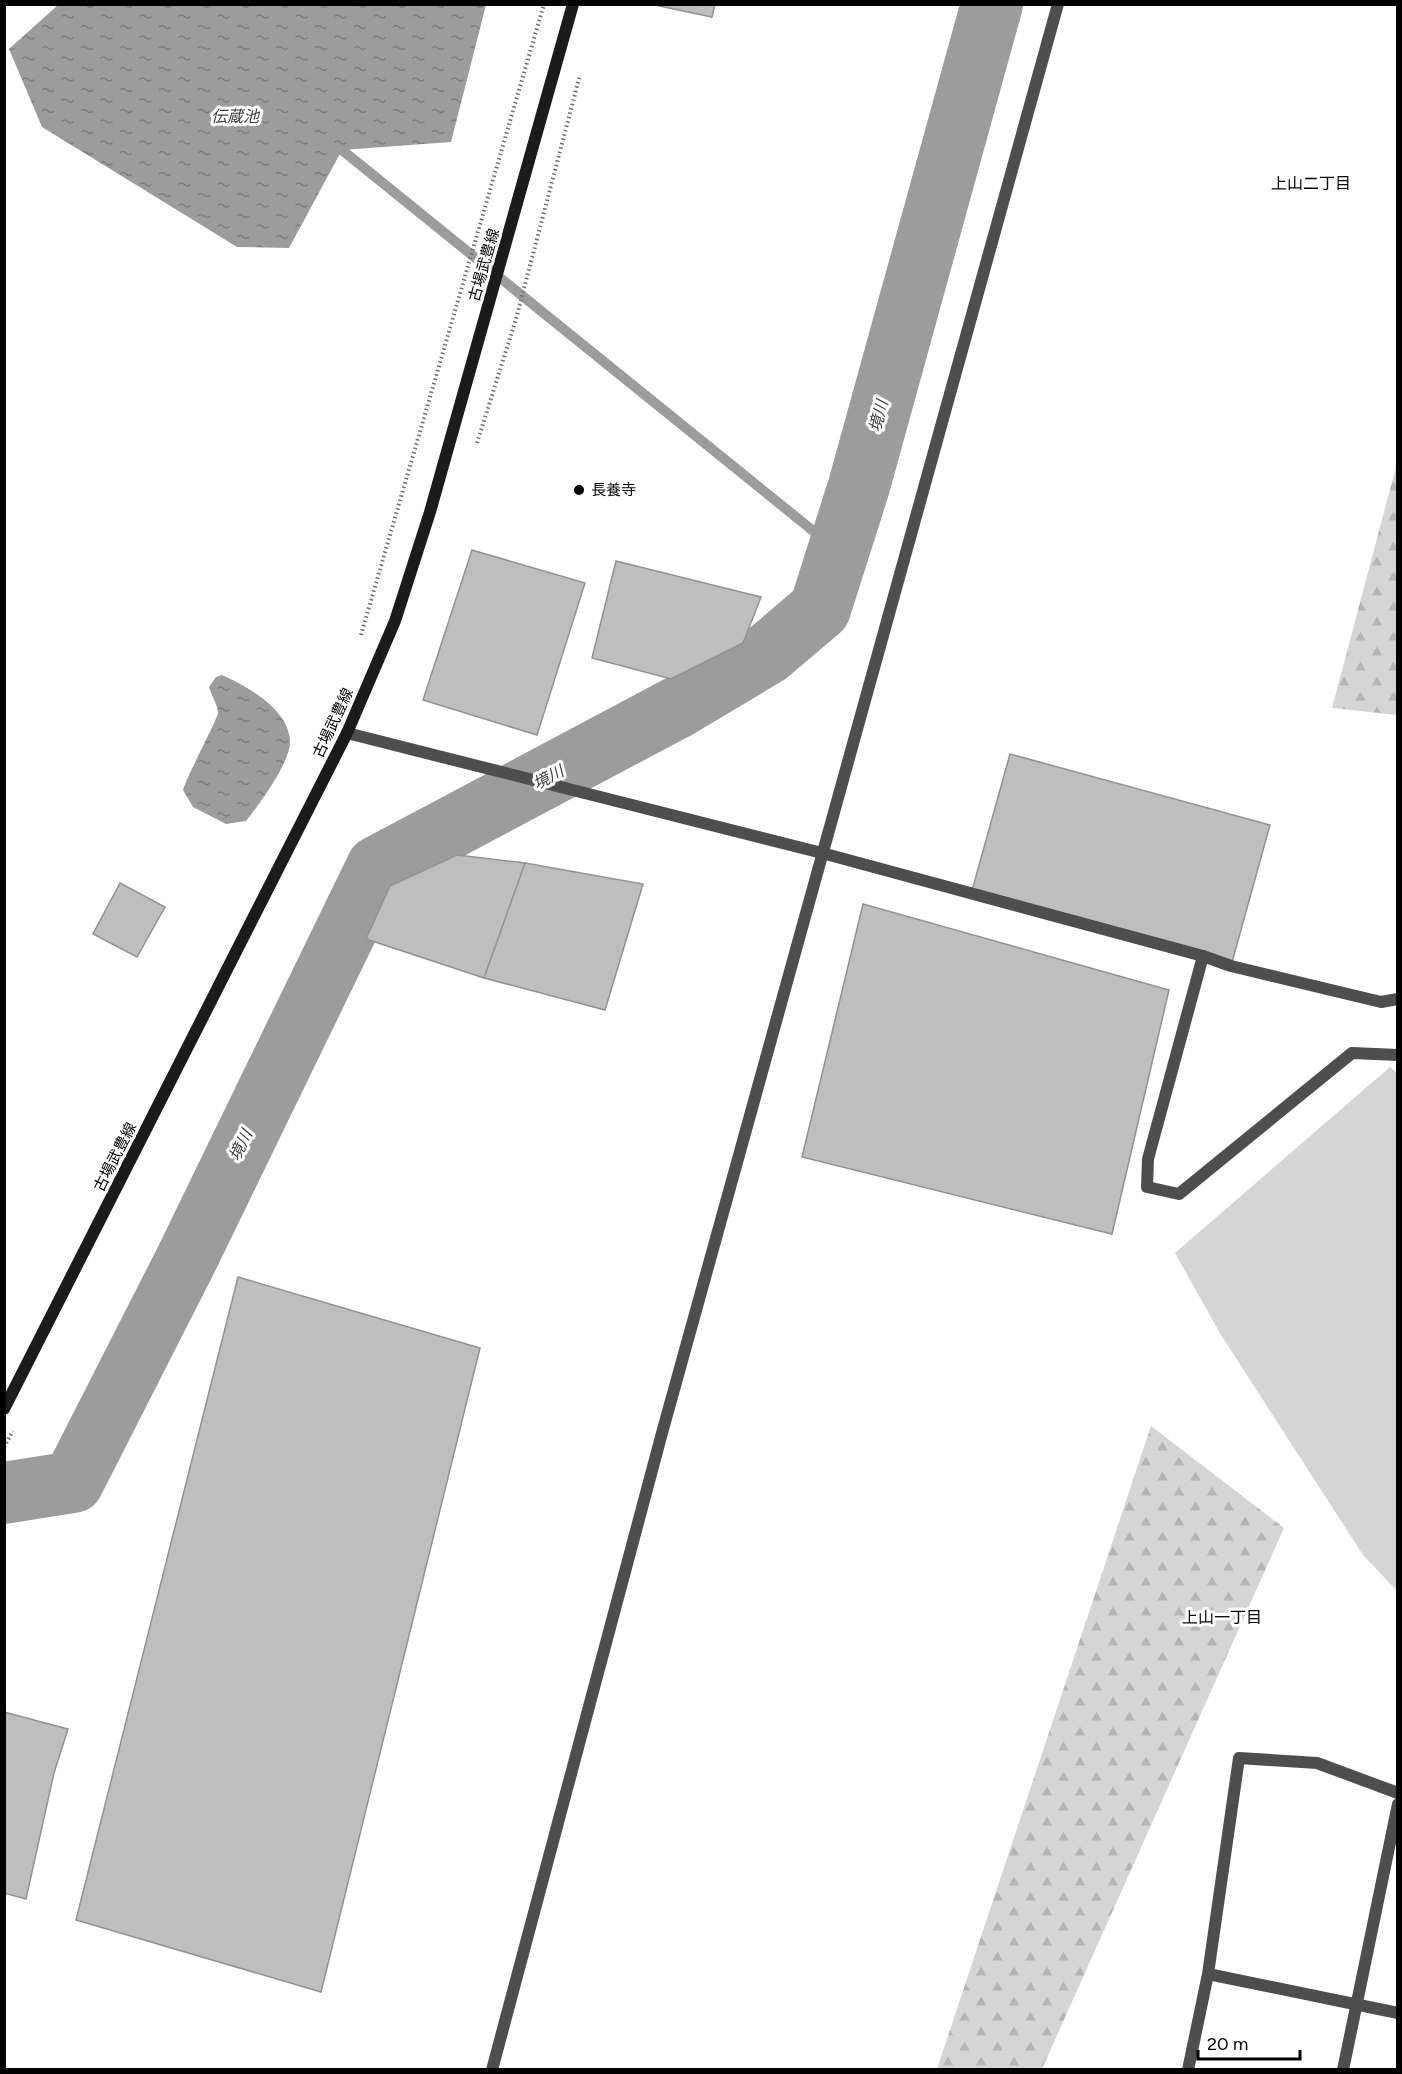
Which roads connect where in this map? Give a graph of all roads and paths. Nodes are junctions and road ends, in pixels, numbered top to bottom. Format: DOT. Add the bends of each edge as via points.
graph roads {
  1 [pos="544,4"];
  2 [pos="573,4"];
  3 [pos="1058,4"];
  4 [pos="581,71"];
  5 [pos="516,319"];
  6 [pos="360,638"];
  7 [pos="346,733"];
  8 [pos="822,853"];
  9 [pos="1203,956"];
  10 [pos="1398,999"];
  11 [pos="1398,1055"];
  12 [pos="4,1409"];
  13 [pos="1398,1793"];
  14 [pos="1398,1804"];
  15 [pos="1208,1974"];
  16 [pos="1356,2004"];
  17 [pos="1398,2013"];
  18 [pos="492,2070"];
  19 [pos="1188,2070"];
  20 [pos="1342,2070"];
  1 -- 6 [label="path"];
  2 -- 7 [label="main road, 古場武豊線" via="430,512 394,621"];
  3 -- 8 [label="street"];
  4 -- 5 [label="path"];
  7 -- 8 [label="street"];
  7 -- 12 [label="main road, 古場武豊線"];
  8 -- 9 [label="street"];
  8 -- 18 [label="street" via="658,1444"];
  9 -- 10 [label="street" via="1381,1002"];
  9 -- 11 [label="street" via="1148,1159 1147,1187 1179,1194 1352,1053"];
  13 -- 15 [label="street" via="1317,1763 1239,1758"];
  14 -- 16 [label="street"];
  15 -- 16 [label="street"];
  15 -- 19 [label="street"];
  16 -- 17 [label="street"];
  16 -- 20 [label="street"];
}
